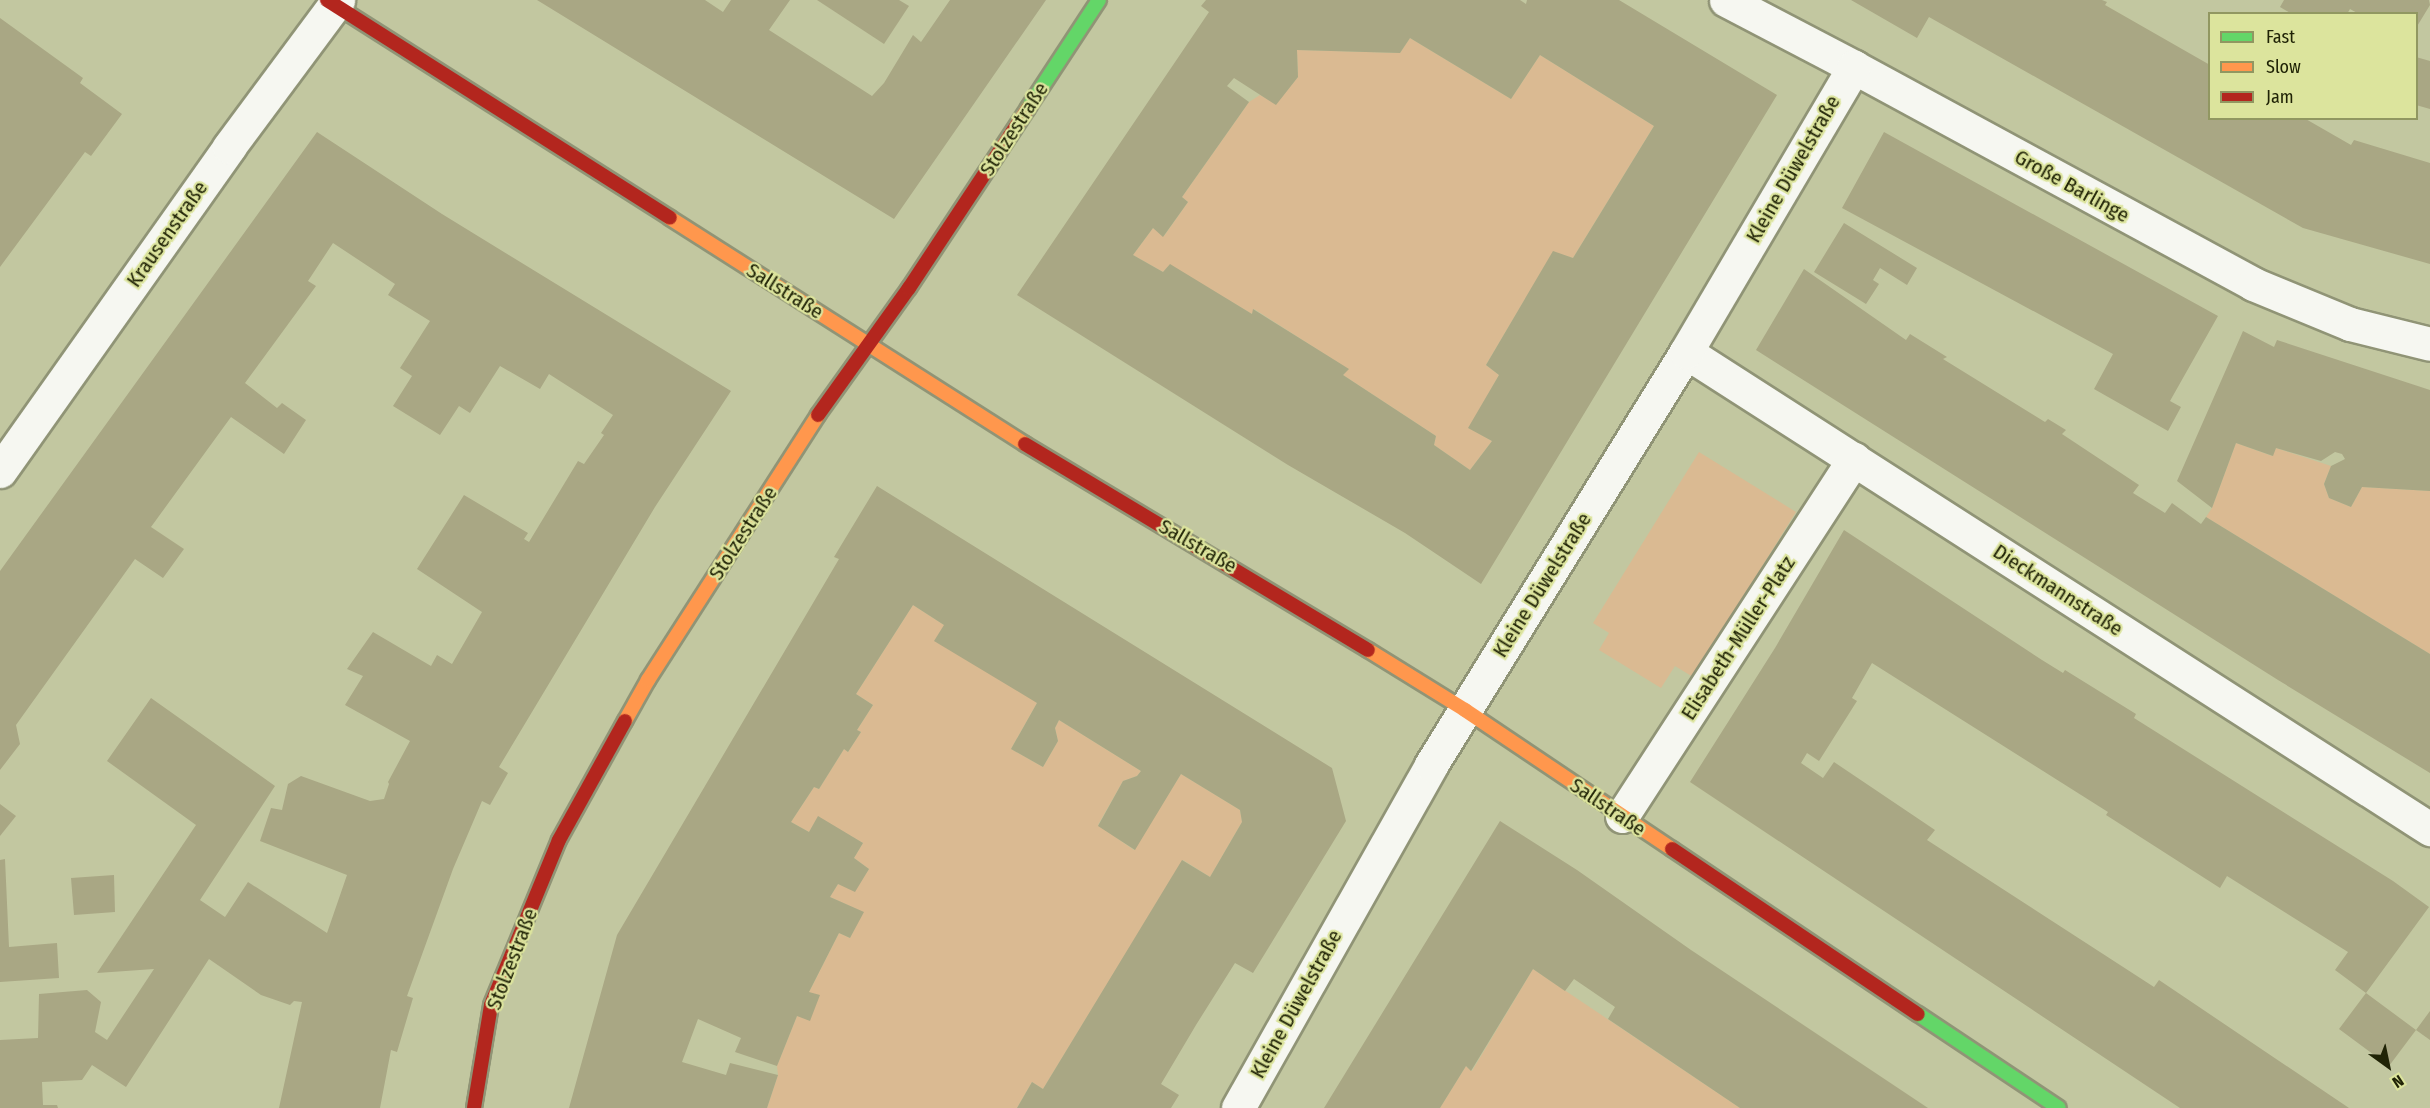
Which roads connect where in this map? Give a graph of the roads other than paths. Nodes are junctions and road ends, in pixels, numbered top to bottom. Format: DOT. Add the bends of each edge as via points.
graph roads {
  1 [pos="1099,0"];
  2 [pos="1726,0"];
  3 [pos="333,2"];
  4 [pos="1854,67"];
  5 [pos="870,344"];
  6 [pos="2430,344"];
  7 [pos="1686,352"];
  8 [pos="1854,459"];
  9 [pos="0,471"];
  10 [pos="1465,710"];
  11 [pos="1622,816"];
  12 [pos="2430,829"];
  13 [pos="474,1108"];
  14 [pos="1238,1108"];
  15 [pos="2059,1108"];
  1 -- 5 [label="street, Stolzestraße"];
  2 -- 4 [label="street, Große Barlinge"];
  3 -- 5 [label="street, Sallstraße"];
  3 -- 9 [label="street, Krausenstraße"];
  4 -- 6 [label="street, Große Barlinge" via="2253,284 2350,324"];
  4 -- 7 [label="street, Kleine Düwelstraße"];
  5 -- 10 [label="street, Sallstraße" via="1045,456 1245,573"];
  5 -- 13 [label="street, Stolzestraße" via="826,402 648,680 560,840 491,1005"];
  7 -- 8 [label="street, Dieckmannstraße"];
  7 -- 10 [label="street, Kleine Düwelstraße"];
  8 -- 11 [label="street, Elisabeth-Müller-Platz"];
  8 -- 12 [label="street, Dieckmannstraße"];
  10 -- 11 [label="street, Sallstraße"];
  10 -- 14 [label="street, Kleine Düwelstraße"];
  11 -- 15 [label="street, Sallstraße"];
}
